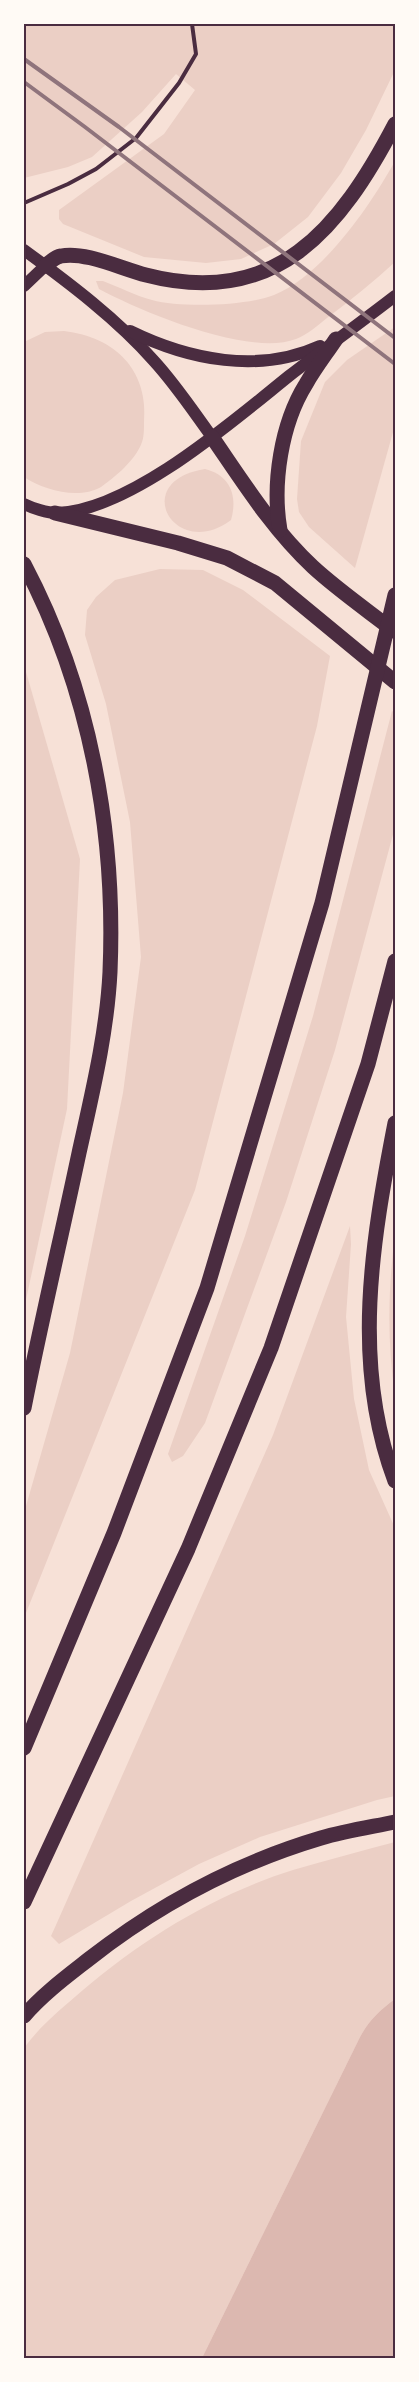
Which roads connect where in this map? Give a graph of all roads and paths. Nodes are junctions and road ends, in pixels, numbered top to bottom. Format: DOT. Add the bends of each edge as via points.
graph roads {
  1 [pos="192,24"];
  2 [pos="395,124"];
  3 [pos="24,203"];
  4 [pos="24,250"];
  5 [pos="45,266"];
  6 [pos="24,286"];
  7 [pos="394,297"];
  8 [pos="117,325"];
  9 [pos="336,339"];
  10 [pos="212,437"];
  11 [pos="24,504"];
  12 [pos="55,513"];
  13 [pos="280,531"];
  14 [pos="24,564"];
  15 [pos="395,596"];
  16 [pos="395,632"];
  17 [pos="395,682"];
  18 [pos="395,961"];
  19 [pos="395,1123"];
  20 [pos="24,1408"];
  21 [pos="395,1481"];
  22 [pos="24,1748"];
  23 [pos="395,1822"];
  24 [pos="24,1902"];
  25 [pos="24,2016"];
  1 -- 3 [label="lane" via="196,54 136,138 96,169"];
  2 -- 5 [label="highway" via="378,157 319,236 283,264 263,274 205,284 147,276 78,256 60,256"];
  4 -- 5 [label="main road"];
  5 -- 6 [label="main road"];
  5 -- 8 [label="main road"];
  7 -- 9 [label="main road"];
  8 -- 9 [label="main road" via="170,348 244,362 288,358"];
  8 -- 10 [label="main road" via="154,360"];
  9 -- 10 [label="main road"];
  9 -- 13 [label="highway" via="305,385 291,418 276,493"];
  10 -- 12 [label="main road" via="126,492 80,510"];
  10 -- 13 [label="highway"];
  11 -- 12 [label="main road"];
  12 -- 17 [label="highway" via="227,558 275,583"];
  13 -- 16 [label="highway" via="313,567"];
  14 -- 20 [label="highway" via="65,661 90,740 111,874 110,974 100,1054"];
  15 -- 22 [label="highway" via="322,903 207,1288 114,1532"];
  18 -- 24 [label="highway" via="368,1064 271,1348 188,1549"];
  19 -- 21 [label="highway" via="380,1199 368,1320 371,1382 386,1456"];
  23 -- 25 [label="highway" via="321,1838 208,1882 108,1944 40,1997"];
}
